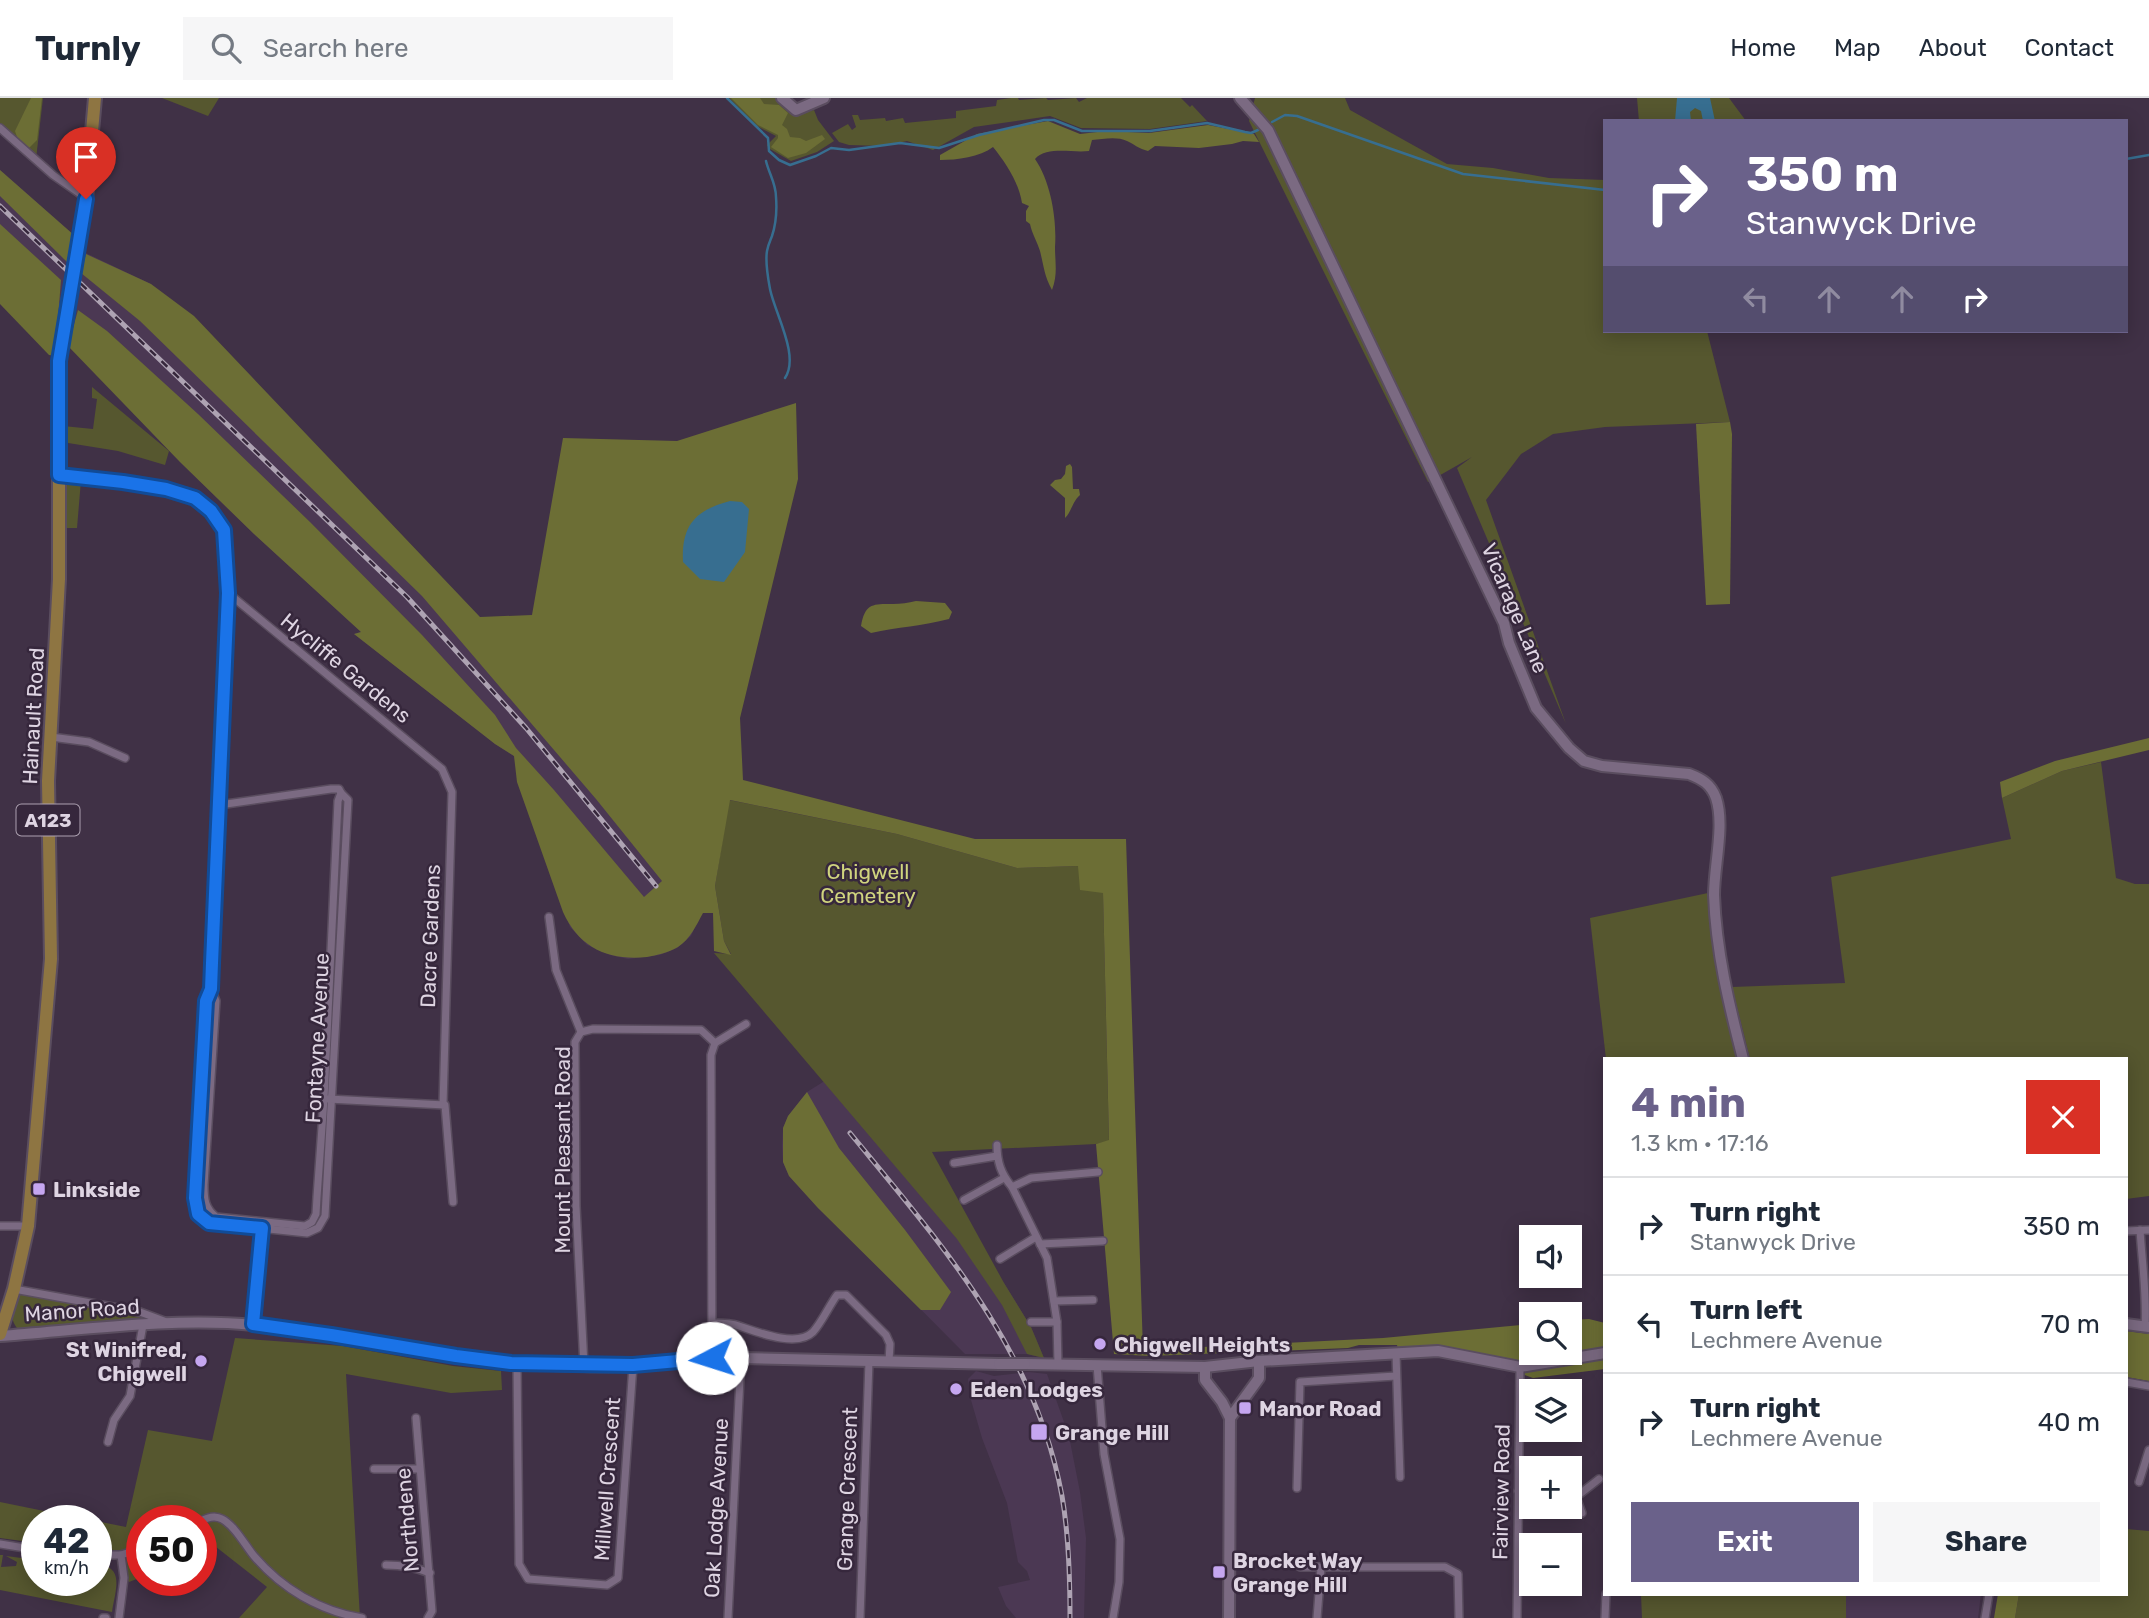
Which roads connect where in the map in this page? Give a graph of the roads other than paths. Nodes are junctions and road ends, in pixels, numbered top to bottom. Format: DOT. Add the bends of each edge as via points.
graph roads {
  1 [pos="95,98"];
  2 [pos="782,98"];
  3 [pos="824,98"];
  4 [pos="1240,98"];
  5 [pos="0,128"];
  6 [pos="86,199"];
  7 [pos="59,475"];
  8 [pos="228,593"];
  9 [pos="51,737"];
  10 [pos="125,758"];
  11 [pos="443,769"];
  12 [pos="340,797"];
  13 [pos="219,805"];
  14 [pos="549,917"];
  15 [pos="335,950"];
  16 [pos="211,989"];
  17 [pos="746,1024"];
  18 [pos="581,1032"];
  19 [pos="715,1043"];
  20 [pos="1743,1057"];
  21 [pos="201,1093"];
  22 [pos="211,1093"];
  23 [pos="328,1099"];
  24 [pos="444,1105"];
  25 [pos="997,1145"];
  26 [pos="997,1156"];
  27 [pos="954,1163"];
  28 [pos="1098,1172"];
  29 [pos="1004,1178"];
  30 [pos="195,1185"];
  31 [pos="204,1185"];
  32 [pos="1012,1186"];
  33 [pos="317,1197"];
  34 [pos="327,1198"];
  35 [pos="964,1200"];
  36 [pos="453,1202"];
  37 [pos="262,1225"];
  38 [pos="0,1226"];
  39 [pos="29,1226"];
  40 [pos="2145,1230"];
  41 [pos="1038,1241"];
  42 [pos="1103,1241"];
  43 [pos="1000,1259"];
  44 [pos="14,1289"];
  45 [pos="1093,1300"];
  46 [pos="1054,1301"];
  47 [pos="1031,1322"];
  48 [pos="1057,1322"];
  49 [pos="168,1323"];
  50 [pos="712,1323"];
  51 [pos="253,1324"];
  52 [pos="2128,1324"];
  53 [pos="143,1325"];
  54 [pos="2147,1327"];
  55 [pos="0,1335"];
  56 [pos="1396,1353"];
  57 [pos="1603,1353"];
  58 [pos="712,1358"];
  59 [pos="741,1358"];
  60 [pos="869,1361"];
  61 [pos="889,1361"];
  62 [pos="1259,1361"];
  63 [pos="517,1363"];
  64 [pos="1058,1364"];
  65 [pos="633,1365"];
  66 [pos="1097,1365"];
  67 [pos="584,1366"];
  68 [pos="1205,1367"];
  69 [pos="1520,1367"];
  70 [pos="1396,1376"];
  71 [pos="2128,1382"];
  72 [pos="2149,1386"];
  73 [pos="416,1418"];
  74 [pos="1230,1418"];
  75 [pos="108,1443"];
  76 [pos="2149,1450"];
  77 [pos="374,1469"];
  78 [pos="419,1469"];
  79 [pos="1400,1477"];
  80 [pos="1599,1479"];
  81 [pos="2138,1482"];
  82 [pos="1297,1488"];
  83 [pos="1582,1490"];
  84 [pos="1518,1491"];
  85 [pos="217,1517"];
  86 [pos="0,1544"];
  87 [pos="21,1547"];
  88 [pos="126,1553"];
  89 [pos="112,1555"];
  90 [pos="121,1555"];
  91 [pos="386,1565"];
  92 [pos="1300,1566"];
  93 [pos="1321,1568"];
  94 [pos="429,1573"];
  95 [pos="1606,1596"];
  96 [pos="1989,1596"];
  97 [pos="118,1618"];
  98 [pos="362,1618"];
  99 [pos="428,1618"];
  100 [pos="727,1618"];
  101 [pos="860,1618"];
  102 [pos="1113,1618"];
  103 [pos="1229,1618"];
  104 [pos="1317,1618"];
  105 [pos="1459,1618"];
  106 [pos="1517,1618"];
  107 [pos="1605,1618"];
  108 [pos="1985,1618"];
  1 -- 6 [label="main road, Hainault Road / A123"];
  2 -- 3 [label="main road" via="796,110"];
  4 -- 20 [label="main road, Vicarage Lane" via="1268,130 1504,623 1536,708 1584,761 1689,774 1710,787 1719,824 1714,894 1719,958"];
  5 -- 6 [label="street"];
  6 -- 7 [label="main road, Hainault Road / A123, bridge" via="59,361"];
  7 -- 8 [label="street" via="166,489 195,498 224,530"];
  7 -- 9 [label="main road, Hainault Road / A123"];
  8 -- 11 [label="street, Hycliffe Gardens"];
  8 -- 13 [label="street"];
  9 -- 10 [label="street" via="89,742"];
  9 -- 39 [label="main road, Hainault Road / A123" via="51,959"];
  11 -- 24 [label="street, Dacre Gardens" via="452,792"];
  12 -- 13 [label="street" via="338,789 331,789"];
  12 -- 15 [label="street, Fontayne Avenue"];
  12 -- 15 [label="street, Fontayne Avenue" via="348,800"];
  13 -- 16 [label="street"];
  14 -- 18 [label="street" via="556,970"];
  15 -- 23 [label="street, Fontayne Avenue"];
  16 -- 21 [label="street" via="206,1001"];
  16 -- 22 [label="street" via="216,1001"];
  17 -- 19 [label="street"];
  18 -- 19 [label="street, Mount Pleasant Road" via="701,1030"];
  18 -- 67 [label="street, Mount Pleasant Road" via="575,1042 576,1192"];
  19 -- 50 [label="street" via="711,1055"];
  21 -- 22 [label="street"];
  21 -- 30 [label="street"];
  22 -- 31 [label="street"];
  23 -- 24 [label="street"];
  23 -- 33 [label="street, Fontayne Avenue"];
  23 -- 34 [label="street, Fontayne Avenue"];
  24 -- 36 [label="street, Dacre Gardens"];
  25 -- 26 [label="street"];
  26 -- 27 [label="street"];
  26 -- 29 [label="street"];
  28 -- 32 [label="street" via="1031,1178"];
  29 -- 32 [label="street"];
  29 -- 35 [label="street"];
  30 -- 31 [label="street"];
  30 -- 37 [label="street" via="198,1214 209,1223"];
  31 -- 37 [label="street" via="207,1209 216,1217"];
  32 -- 41 [label="street"];
  33 -- 34 [label="street"];
  33 -- 37 [label="street, Fontayne Avenue" via="316,1214 305,1226"];
  34 -- 37 [label="street, Fontayne Avenue" via="325,1216 307,1233"];
  37 -- 51 [label="street"];
  38 -- 39 [label="street"];
  39 -- 44 [label="main road, Hainault Road / A123"];
  40 -- 54 [label="street"];
  41 -- 42 [label="street"];
  41 -- 43 [label="street"];
  41 -- 46 [label="street" via="1047,1258"];
  44 -- 49 [label="street, Manor Road" via="140,1312"];
  44 -- 55 [label="main road, Hainault Road / A123"];
  45 -- 46 [label="street"];
  46 -- 48 [label="street"];
  47 -- 48 [label="street"];
  48 -- 64 [label="street"];
  49 -- 51 [label="main road, Manor Road"];
  49 -- 53 [label="main road, Manor Road"];
  50 -- 58 [label="street"];
  50 -- 61 [label="street" via="763,1335 803,1337 812,1333 836,1295 846,1295 886,1335"];
  51 -- 63 [label="main road, Manor Road"];
  52 -- 54 [label="main road"];
  53 -- 55 [label="main road, Manor Road"];
  53 -- 75 [label="street" via="130,1396 114,1420"];
  56 -- 62 [label="main road, Manor Road"];
  56 -- 69 [label="main road, Manor Road" via="1438,1351"];
  56 -- 70 [label="street"];
  57 -- 69 [label="main road, Manor Road"];
  58 -- 59 [label="main road, Manor Road"];
  58 -- 65 [label="main road, Manor Road"];
  59 -- 60 [label="main road, Manor Road"];
  59 -- 100 [label="street, Oak Lodge Avenue"];
  60 -- 61 [label="main road, Manor Road"];
  60 -- 101 [label="street, Grange Crescent"];
  61 -- 64 [label="main road, Manor Road, bridge"];
  62 -- 68 [label="main road, Manor Road"];
  62 -- 74 [label="main road" via="1259,1378"];
  63 -- 65 [label="street, Millwell Crescent" via="519,1564 528,1579 607,1585 618,1578"];
  63 -- 67 [label="main road, Manor Road"];
  64 -- 66 [label="main road, Manor Road"];
  65 -- 67 [label="main road, Manor Road"];
  66 -- 68 [label="main road, Manor Road"];
  66 -- 102 [label="street" via="1104,1454 1120,1539"];
  68 -- 74 [label="main road" via="1205,1380"];
  69 -- 84 [label="street, Fairview Road"];
  70 -- 79 [label="street"];
  70 -- 82 [label="street" via="1300,1382"];
  71 -- 72 [label="street"];
  73 -- 78 [label="street, Northdene"];
  74 -- 103 [label="main road"];
  76 -- 81 [label="street"];
  77 -- 78 [label="street"];
  78 -- 94 [label="street, Northdene"];
  80 -- 83 [label="street"];
  84 -- 106 [label="street, Fairview Road"];
  85 -- 98 [label="street" via="300,1595"];
  86 -- 87 [label="street"];
  88 -- 90 [label="street"];
  89 -- 90 [label="street"];
  90 -- 97 [label="street" via="124,1578"];
  91 -- 94 [label="street"];
  92 -- 93 [label="street"];
  93 -- 104 [label="street"];
  93 -- 105 [label="street" via="1445,1567 1458,1574"];
  94 -- 99 [label="street, Northdene" via="432,1611"];
  95 -- 107 [label="street"];
  96 -- 108 [label="street"];
}
